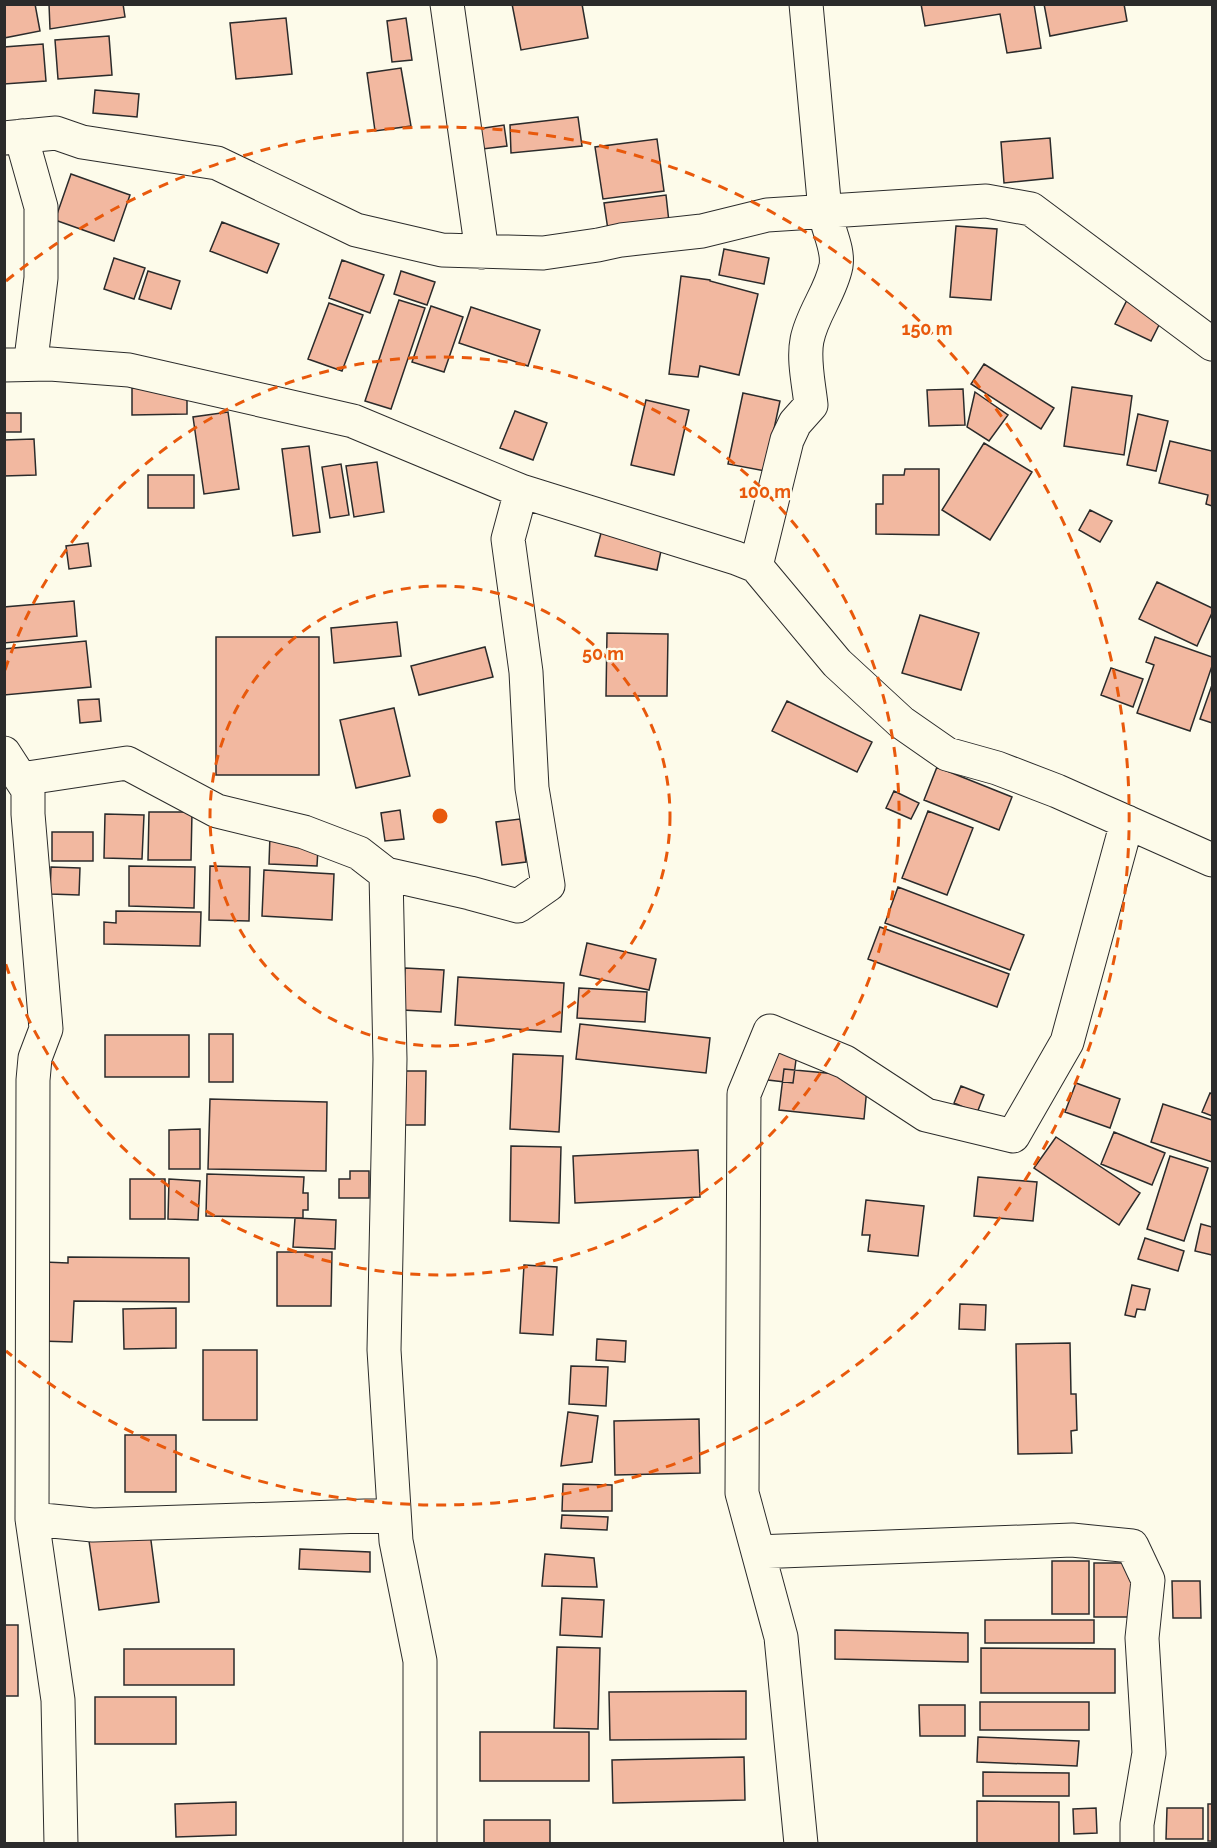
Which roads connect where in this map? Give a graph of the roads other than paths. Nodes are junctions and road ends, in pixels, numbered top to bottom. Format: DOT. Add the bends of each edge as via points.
graph roads {
  1 [pos="447,4"];
  2 [pos="806,4"];
  3 [pos="13,137"];
  4 [pos="825,211"];
  5 [pos="482,252"];
  6 [pos="1212,344"];
  7 [pos="18,358"];
  8 [pos="521,491"];
  9 [pos="756,566"];
  10 [pos="13,766"];
  11 [pos="1127,822"];
  12 [pos="1212,860"];
  13 [pos="386,874"];
  14 [pos="394,1515"];
  15 [pos="32,1519"];
  16 [pos="758,1552"];
  17 [pos="60,1844"];
  18 [pos="420,1844"];
  19 [pos="801,1844"];
  20 [pos="1137,1844"];
  1 -- 5 [label="street"];
  2 -- 4 [label="street"];
  3 -- 5 [label="street" via="56,133 82,142 217,163 356,230 442,250"];
  3 -- 7 [label="street" via="41,207 41,278"];
  4 -- 5 [label="street" via="767,215 702,231 543,253"];
  4 -- 6 [label="street" via="986,201 1031,209"];
  4 -- 9 [label="street" via="836,265 807,340 811,405 795,423 787,441"];
  7 -- 8 [label="street" via="129,370 353,421"];
  8 -- 9 [label="street"];
  8 -- 13 [label="street" via="508,539 526,672 532,788 548,885 518,906"];
  9 -- 11 [label="street" via="837,663 901,722 947,754 997,768"];
  10 -- 13 [label="street" via="127,762 217,811 304,832 359,854"];
  10 -- 15 [label="street" via="28,790 46,1029 35,1058 33,1080"];
  11 -- 12 [label="street"];
  11 -- 16 [label="street" via="1067,1042 1013,1136 926,1114 845,1062 770,1031 744,1094 742,1493"];
  13 -- 14 [label="street" via="390,1059 384,1350"];
  14 -- 15 [label="street" via="93,1525"];
  14 -- 18 [label="street" via="420,1661"];
  15 -- 17 [label="street" via="58,1700"];
  16 -- 19 [label="street" via="781,1637"];
  16 -- 20 [label="street" via="1072,1540 1132,1546 1148,1580 1142,1638 1149,1753"];
}
